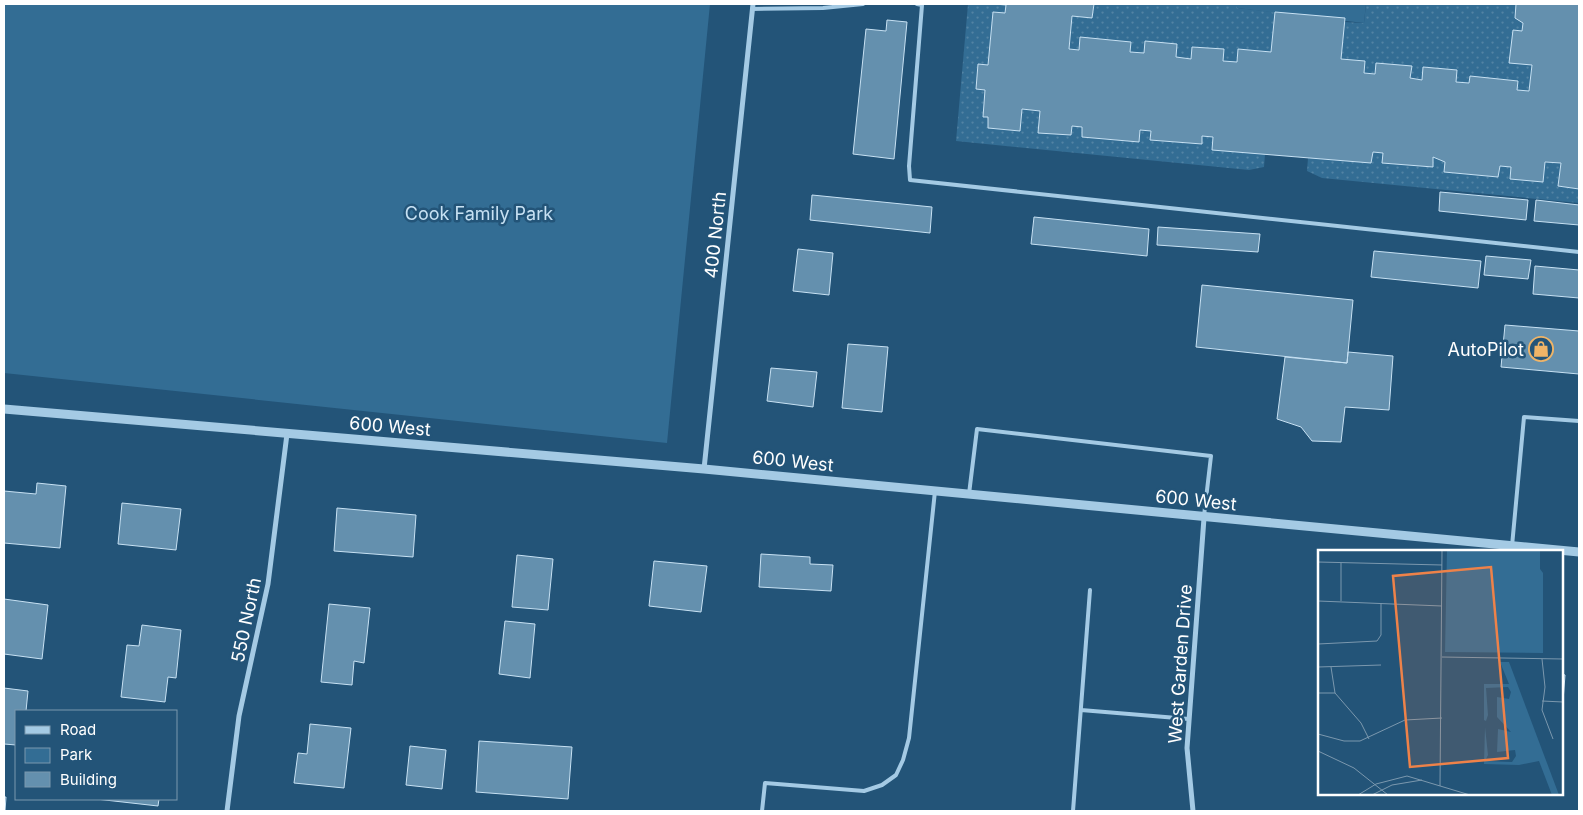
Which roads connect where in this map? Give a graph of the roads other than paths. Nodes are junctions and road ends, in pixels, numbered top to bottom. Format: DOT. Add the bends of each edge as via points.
graph roads {
  1 [pos="864,4"];
  2 [pos="917,4"];
  3 [pos="752,6"];
  4 [pos="1579,252"];
  5 [pos="4,409"];
  6 [pos="1579,421"];
  7 [pos="287,434"];
  8 [pos="704,469"];
  9 [pos="936,491"];
  10 [pos="969,494"];
  11 [pos="1204,518"];
  12 [pos="1512,546"];
  13 [pos="1557,550"];
  14 [pos="1563,551"];
  15 [pos="1579,552"];
  16 [pos="1090,590"];
  17 [pos="1081,710"];
  18 [pos="1189,719"];
  19 [pos="227,811"];
  20 [pos="762,811"];
  21 [pos="1073,811"];
  22 [pos="1193,811"];
  1 -- 3 [label="lane" via="823,8"];
  2 -- 4 [label="lane" via="922,5 910,180"];
  3 -- 8 [label="street, 400 North"];
  5 -- 7 [label="street, 600 West"];
  6 -- 12 [label="lane" via="1524,417"];
  7 -- 8 [label="street, 600 West"];
  7 -- 19 [label="street, 550 North" via="268,584 239,716"];
  8 -- 9 [label="street, 600 West"];
  9 -- 10 [label="street, 600 West"];
  9 -- 20 [label="lane" via="909,738 896,775 882,785 864,791 765,783"];
  10 -- 11 [label="street, 600 West"];
  10 -- 11 [label="lane" via="976,429 1211,456"];
  11 -- 12 [label="street, 600 West"];
  11 -- 18 [label="street, West Garden Drive"];
  12 -- 13 [label="street, 600 West"];
  14 -- 15 [label="street, 600 West"];
  16 -- 17 [label="lane"];
  17 -- 18 [label="lane"];
  17 -- 21 [label="lane"];
  18 -- 22 [label="street, West Garden Drive" via="1187,748"];
}
